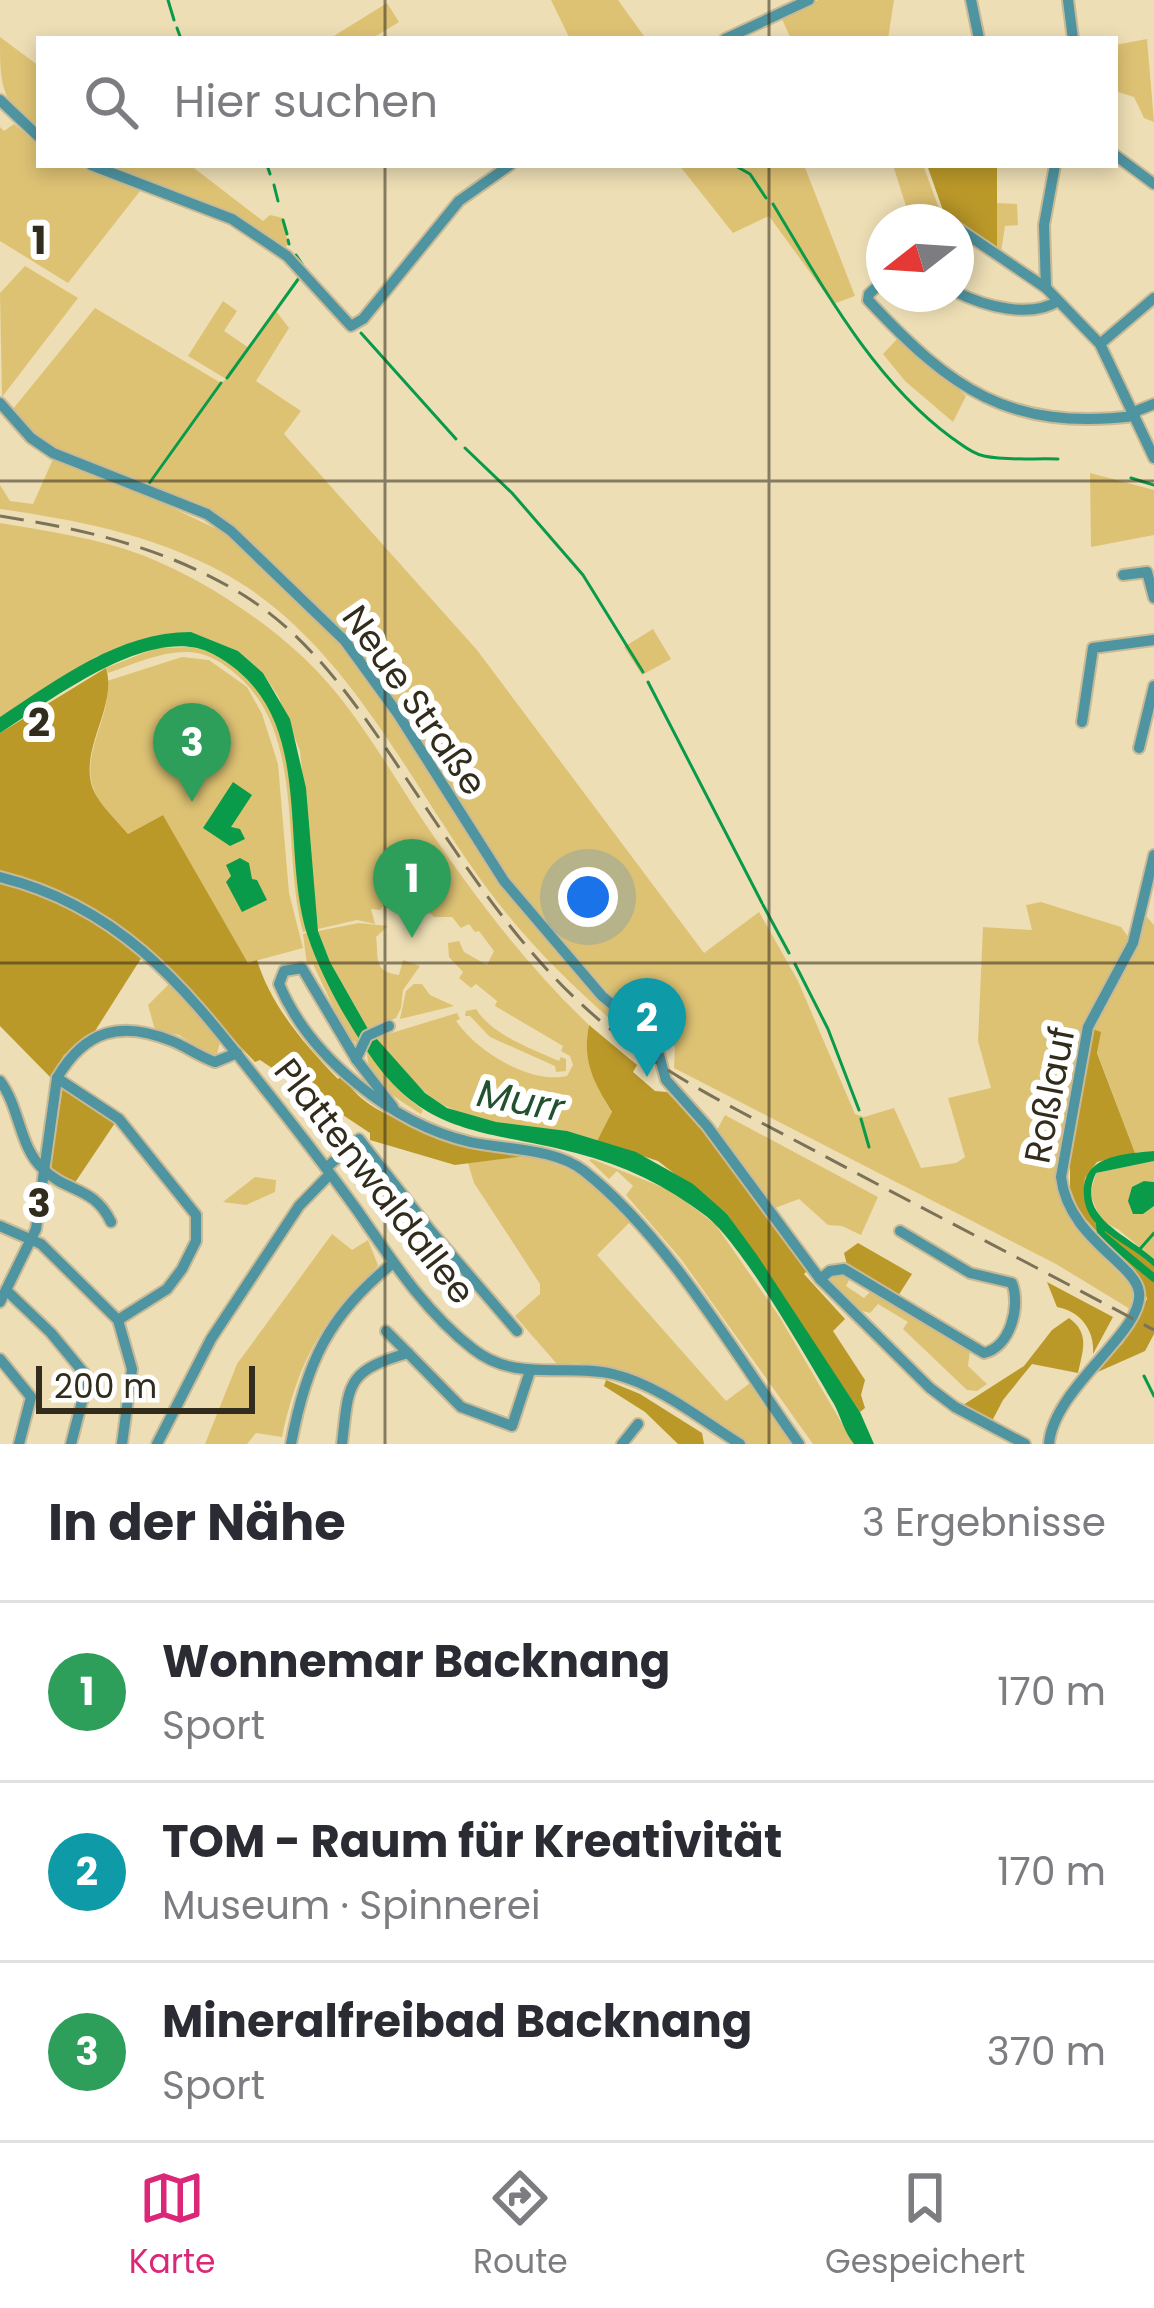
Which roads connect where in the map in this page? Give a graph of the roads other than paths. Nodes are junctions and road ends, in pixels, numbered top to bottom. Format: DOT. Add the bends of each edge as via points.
graph roads {
  1 [pos="809,0"];
  2 [pos="970,0"];
  3 [pos="1068,0"];
  4 [pos="731,36"];
  5 [pos="978,36"];
  6 [pos="1073,36"];
  7 [pos="0,100"];
  8 [pos="36,134"];
  9 [pos="1118,157"];
  10 [pos="99,168"];
  11 [pos="506,168"];
  12 [pos="1054,168"];
  13 [pos="1154,184"];
  14 [pos="974,239"];
  15 [pos="1046,288"];
  16 [pos="974,298"];
  17 [pos="1154,298"];
  18 [pos="1058,301"];
  19 [pos="879,312"];
  20 [pos="1100,344"];
  21 [pos="0,403"];
  22 [pos="1154,404"];
  23 [pos="1135,414"];
  24 [pos="1154,458"];
  25 [pos="1123,575"];
  26 [pos="1154,598"];
  27 [pos="1154,640"];
  28 [pos="1154,686"];
  29 [pos="1082,722"];
  30 [pos="1139,748"];
  31 [pos="1154,855"];
  32 [pos="0,877"];
  33 [pos="388,1026"];
  34 [pos="237,1053"];
  35 [pos="357,1055"];
  36 [pos="57,1078"];
  37 [pos="0,1081"];
  38 [pos="394,1107"];
  39 [pos="44,1170"];
  40 [pos="328,1171"];
  41 [pos="111,1222"];
  42 [pos="0,1226"];
  43 [pos="900,1231"];
  44 [pos="31,1240"];
  45 [pos="393,1263"];
  46 [pos="820,1279"];
  47 [pos="3,1296"];
  48 [pos="118,1319"];
  49 [pos="517,1330"];
  50 [pos="386,1331"];
  51 [pos="408,1353"];
  52 [pos="0,1359"];
  53 [pos="530,1371"];
  54 [pos="638,1424"];
  55 [pos="512,1426"];
  56 [pos="19,1444"];
  57 [pos="71,1444"];
  58 [pos="122,1444"];
  59 [pos="157,1444"];
  60 [pos="291,1444"];
  61 [pos="342,1444"];
  62 [pos="508,1444"];
  63 [pos="622,1444"];
  64 [pos="740,1444"];
  65 [pos="799,1444"];
  66 [pos="1025,1444"];
  67 [pos="1048,1444"];
  1 -- 4 [label="street"];
  2 -- 5 [label="street"];
  3 -- 6 [label="street"];
  7 -- 8 [label="street"];
  9 -- 13 [label="street"];
  10 -- 11 [label="street" via="232,219 287,256 351,326 459,201"];
  12 -- 15 [label="street" via="1043,224"];
  14 -- 15 [label="street"];
  15 -- 18 [label="street"];
  16 -- 18 [label="street" via="1042,309"];
  17 -- 20 [label="street"];
  18 -- 20 [label="street"];
  19 -- 23 [label="street" via="970,392 1005,407 1067,418"];
  20 -- 23 [label="street"];
  21 -- 46 [label="street, Neue Straße" via="53,453 231,531 345,641 504,881 602,996 646,1031 666,1080"];
  22 -- 23 [label="street"];
  23 -- 24 [label="street"];
  25 -- 26 [label="street" via="1147,572"];
  27 -- 29 [label="street" via="1095,647"];
  28 -- 30 [label="street"];
  31 -- 67 [label="street, Roßlauf" via="1138,927 1088,1027 1061,1177 1078,1223 1135,1283 1138,1301 1071,1392"];
  32 -- 34 [label="street" via="74,903 145,950"];
  33 -- 35 [label="street" via="371,1033"];
  34 -- 36 [label="street, Plattenwaldallee" via="215,1062 155,1035 115,1031 77,1049"];
  34 -- 40 [label="street, Plattenwaldallee"];
  35 -- 38 [label="street"];
  35 -- 38 [label="street" via="302,968 284,971 279,984 308,1032 364,1090"];
  36 -- 39 [label="street"];
  36 -- 48 [label="street" via="119,1119 196,1215 196,1241 182,1269"];
  37 -- 39 [label="street"];
  38 -- 65 [label="street" via="451,1136 567,1161 587,1173 671,1263"];
  39 -- 41 [label="street" via="102,1204"];
  39 -- 44 [label="street"];
  40 -- 45 [label="street, Plattenwaldallee"];
  40 -- 49 [label="street" via="359,1139"];
  40 -- 59 [label="street" via="211,1339"];
  42 -- 44 [label="street"];
  43 -- 46 [label="street" via="970,1273 1012,1283 1004,1342 992,1352 973,1348 844,1269"];
  44 -- 47 [label="street"];
  44 -- 48 [label="street"];
  45 -- 53 [label="street, Plattenwaldallee" via="471,1348"];
  45 -- 60 [label="street" via="351,1301 320,1345"];
  46 -- 66 [label="street, Neue Straße" via="930,1388"];
  47 -- 57 [label="street" via="51,1333 88,1378"];
  48 -- 58 [label="street" via="132,1369"];
  50 -- 51 [label="street"];
  51 -- 55 [label="street" via="461,1407"];
  51 -- 61 [label="street" via="373,1363 352,1380"];
  52 -- 56 [label="street" via="31,1397"];
  53 -- 55 [label="street"];
  53 -- 64 [label="street, Plattenwaldallee" via="624,1377"];
  54 -- 63 [label="street"];
  55 -- 62 [label="street"];
}
